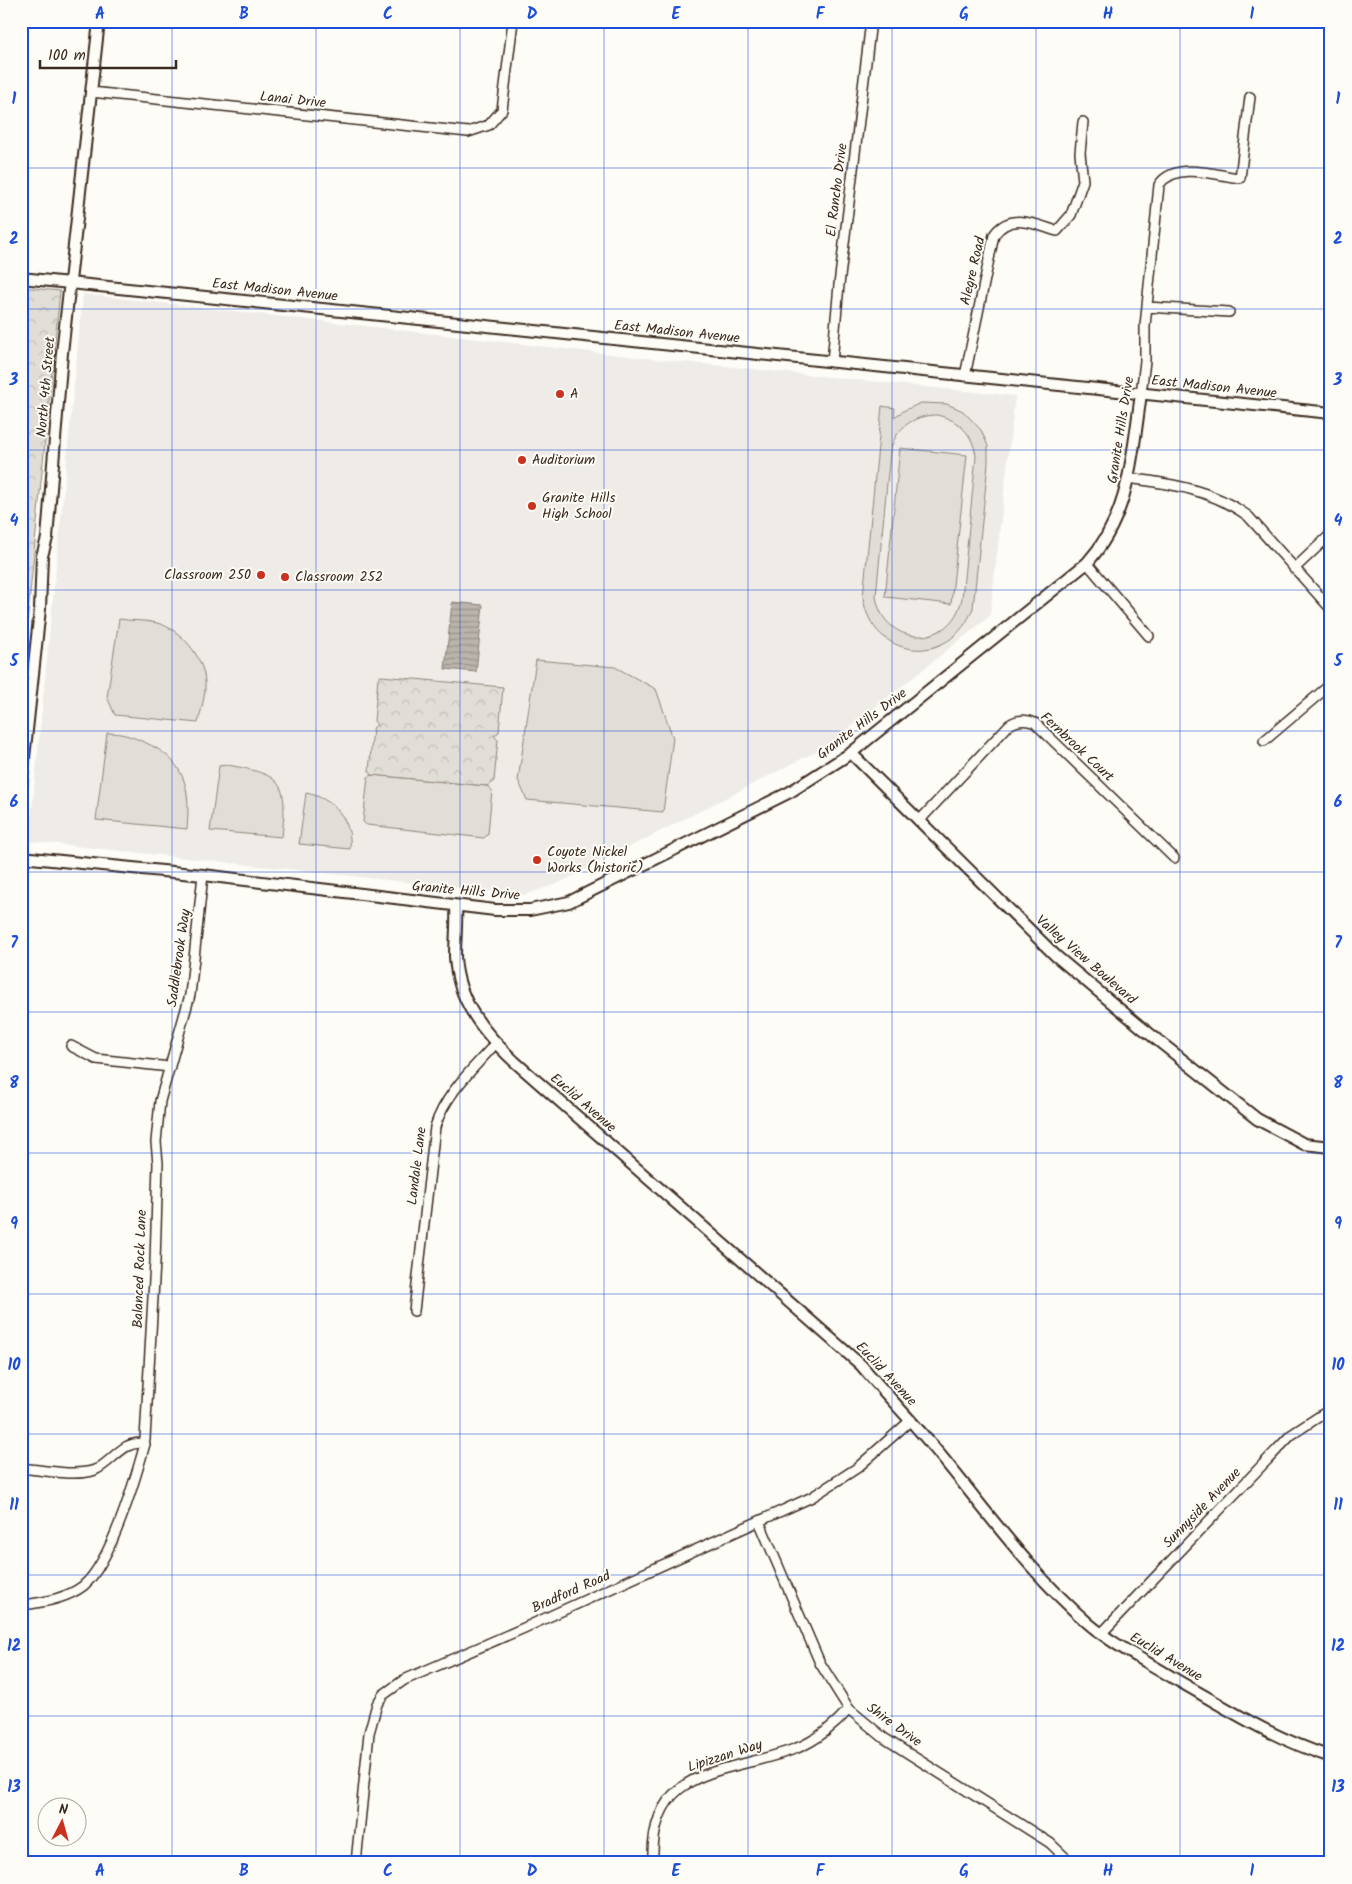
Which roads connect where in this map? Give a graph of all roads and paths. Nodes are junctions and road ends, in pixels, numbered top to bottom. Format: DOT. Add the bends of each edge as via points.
graph roads {
  1 [pos="100,21"];
  2 [pos="513,21"];
  3 [pos="871,21"];
  4 [pos="91,92"];
  5 [pos="1250,97"];
  6 [pos="1083,122"];
  7 [pos="21,278"];
  8 [pos="71,282"];
  9 [pos="1147,307"];
  10 [pos="1229,312"];
  11 [pos="832,362"];
  12 [pos="965,376"];
  13 [pos="1141,394"];
  14 [pos="1331,413"];
  15 [pos="1128,478"];
  16 [pos="1331,534"];
  17 [pos="1087,563"];
  18 [pos="1294,569"];
  19 [pos="1331,610"];
  20 [pos="1150,636"];
  21 [pos="1331,684"];
  22 [pos="1264,741"];
  23 [pos="851,754"];
  24 [pos="21,786"];
  25 [pos="919,821"];
  26 [pos="21,857"];
  27 [pos="1174,858"];
  28 [pos="203,875"];
  29 [pos="456,906"];
  30 [pos="495,1044"];
  31 [pos="71,1046"];
  32 [pos="170,1067"];
  33 [pos="160,1101"];
  34 [pos="1331,1147"];
  35 [pos="414,1311"];
  36 [pos="1331,1412"];
  37 [pos="911,1420"];
  38 [pos="145,1442"];
  39 [pos="21,1468"];
  40 [pos="759,1521"];
  41 [pos="21,1605"];
  42 [pos="1101,1634"];
  43 [pos="849,1709"];
  44 [pos="1331,1757"];
  45 [pos="356,1863"];
  46 [pos="654,1863"];
  47 [pos="1071,1863"];
  1 -- 4 [label="street, North 4th Street"];
  2 -- 4 [label="street, Lanai Drive" via="502,110 491,124 468,132"];
  3 -- 11 [label="street, El Rancho Drive"];
  4 -- 8 [label="street, North 4th Street"];
  5 -- 9 [label="street, Granite Hills Drive" via="1240,178 1178,171 1165,176 1159,185"];
  6 -- 12 [label="street, Alegre Road" via="1080,153 1083,181 1071,215 1057,230 1017,221 1002,226 994,235"];
  7 -- 8 [label="street, East Madison Avenue"];
  8 -- 11 [label="street, East Madison Avenue"];
  8 -- 24 [label="street, North 4th Street"];
  9 -- 10 [label="street"];
  9 -- 13 [label="street, Granite Hills Drive" via="1146,361"];
  11 -- 12 [label="street, East Madison Avenue"];
  12 -- 13 [label="street, East Madison Avenue"];
  13 -- 14 [label="street, East Madison Avenue"];
  13 -- 15 [label="street, Granite Hills Drive"];
  15 -- 17 [label="street, Granite Hills Drive" via="1113,529"];
  15 -- 18 [label="street" via="1189,487 1229,503 1248,516"];
  16 -- 18 [label="street"];
  17 -- 20 [label="street"];
  17 -- 23 [label="street, Granite Hills Drive"];
  18 -- 19 [label="street"];
  21 -- 22 [label="street"];
  23 -- 25 [label="street, Valley View Boulevard"];
  23 -- 29 [label="street, Granite Hills Drive" via="790,792 569,902 519,911"];
  25 -- 27 [label="street, Fernbrook Court" via="1010,725 1018,720 1027,720 1035,723"];
  25 -- 34 [label="street, Valley View Boulevard" via="1056,956 1252,1116 1304,1144"];
  26 -- 28 [label="street, Granite Hills Drive"];
  28 -- 29 [label="street, Granite Hills Drive"];
  28 -- 32 [label="street, Saddlebrook Way" via="190,995"];
  29 -- 30 [label="street, Euclid Avenue" via="455,956 460,983 474,1015"];
  30 -- 35 [label="street, Landale Lane" via="439,1112"];
  30 -- 37 [label="street, Euclid Avenue" via="862,1365"];
  31 -- 32 [label="street" via="96,1059"];
  32 -- 33 [label="street, Saddlebrook Way"];
  33 -- 38 [label="street, Balanced Rock Lane"];
  36 -- 42 [label="street, Sunnyside Avenue" via="1291,1435"];
  37 -- 40 [label="street, Bradford Road" via="857,1468 812,1497"];
  37 -- 42 [label="street, Euclid Avenue" via="1022,1557"];
  38 -- 39 [label="street" via="131,1444 103,1466 88,1472"];
  38 -- 41 [label="street, Balanced Rock Lane" via="122,1518 102,1562 90,1578 83,1586 63,1597"];
  40 -- 43 [label="street, Shire Drive" via="820,1663"];
  40 -- 45 [label="street, Bradford Road" via="404,1680 388,1692 377,1704 369,1733"];
  42 -- 44 [label="street, Euclid Avenue" via="1247,1722"];
  43 -- 46 [label="street, Lipizzan Way" via="798,1748 703,1775 684,1784 668,1799 658,1820 653,1844"];
  43 -- 47 [label="street, Shire Drive" via="884,1738 1050,1843"];
}
